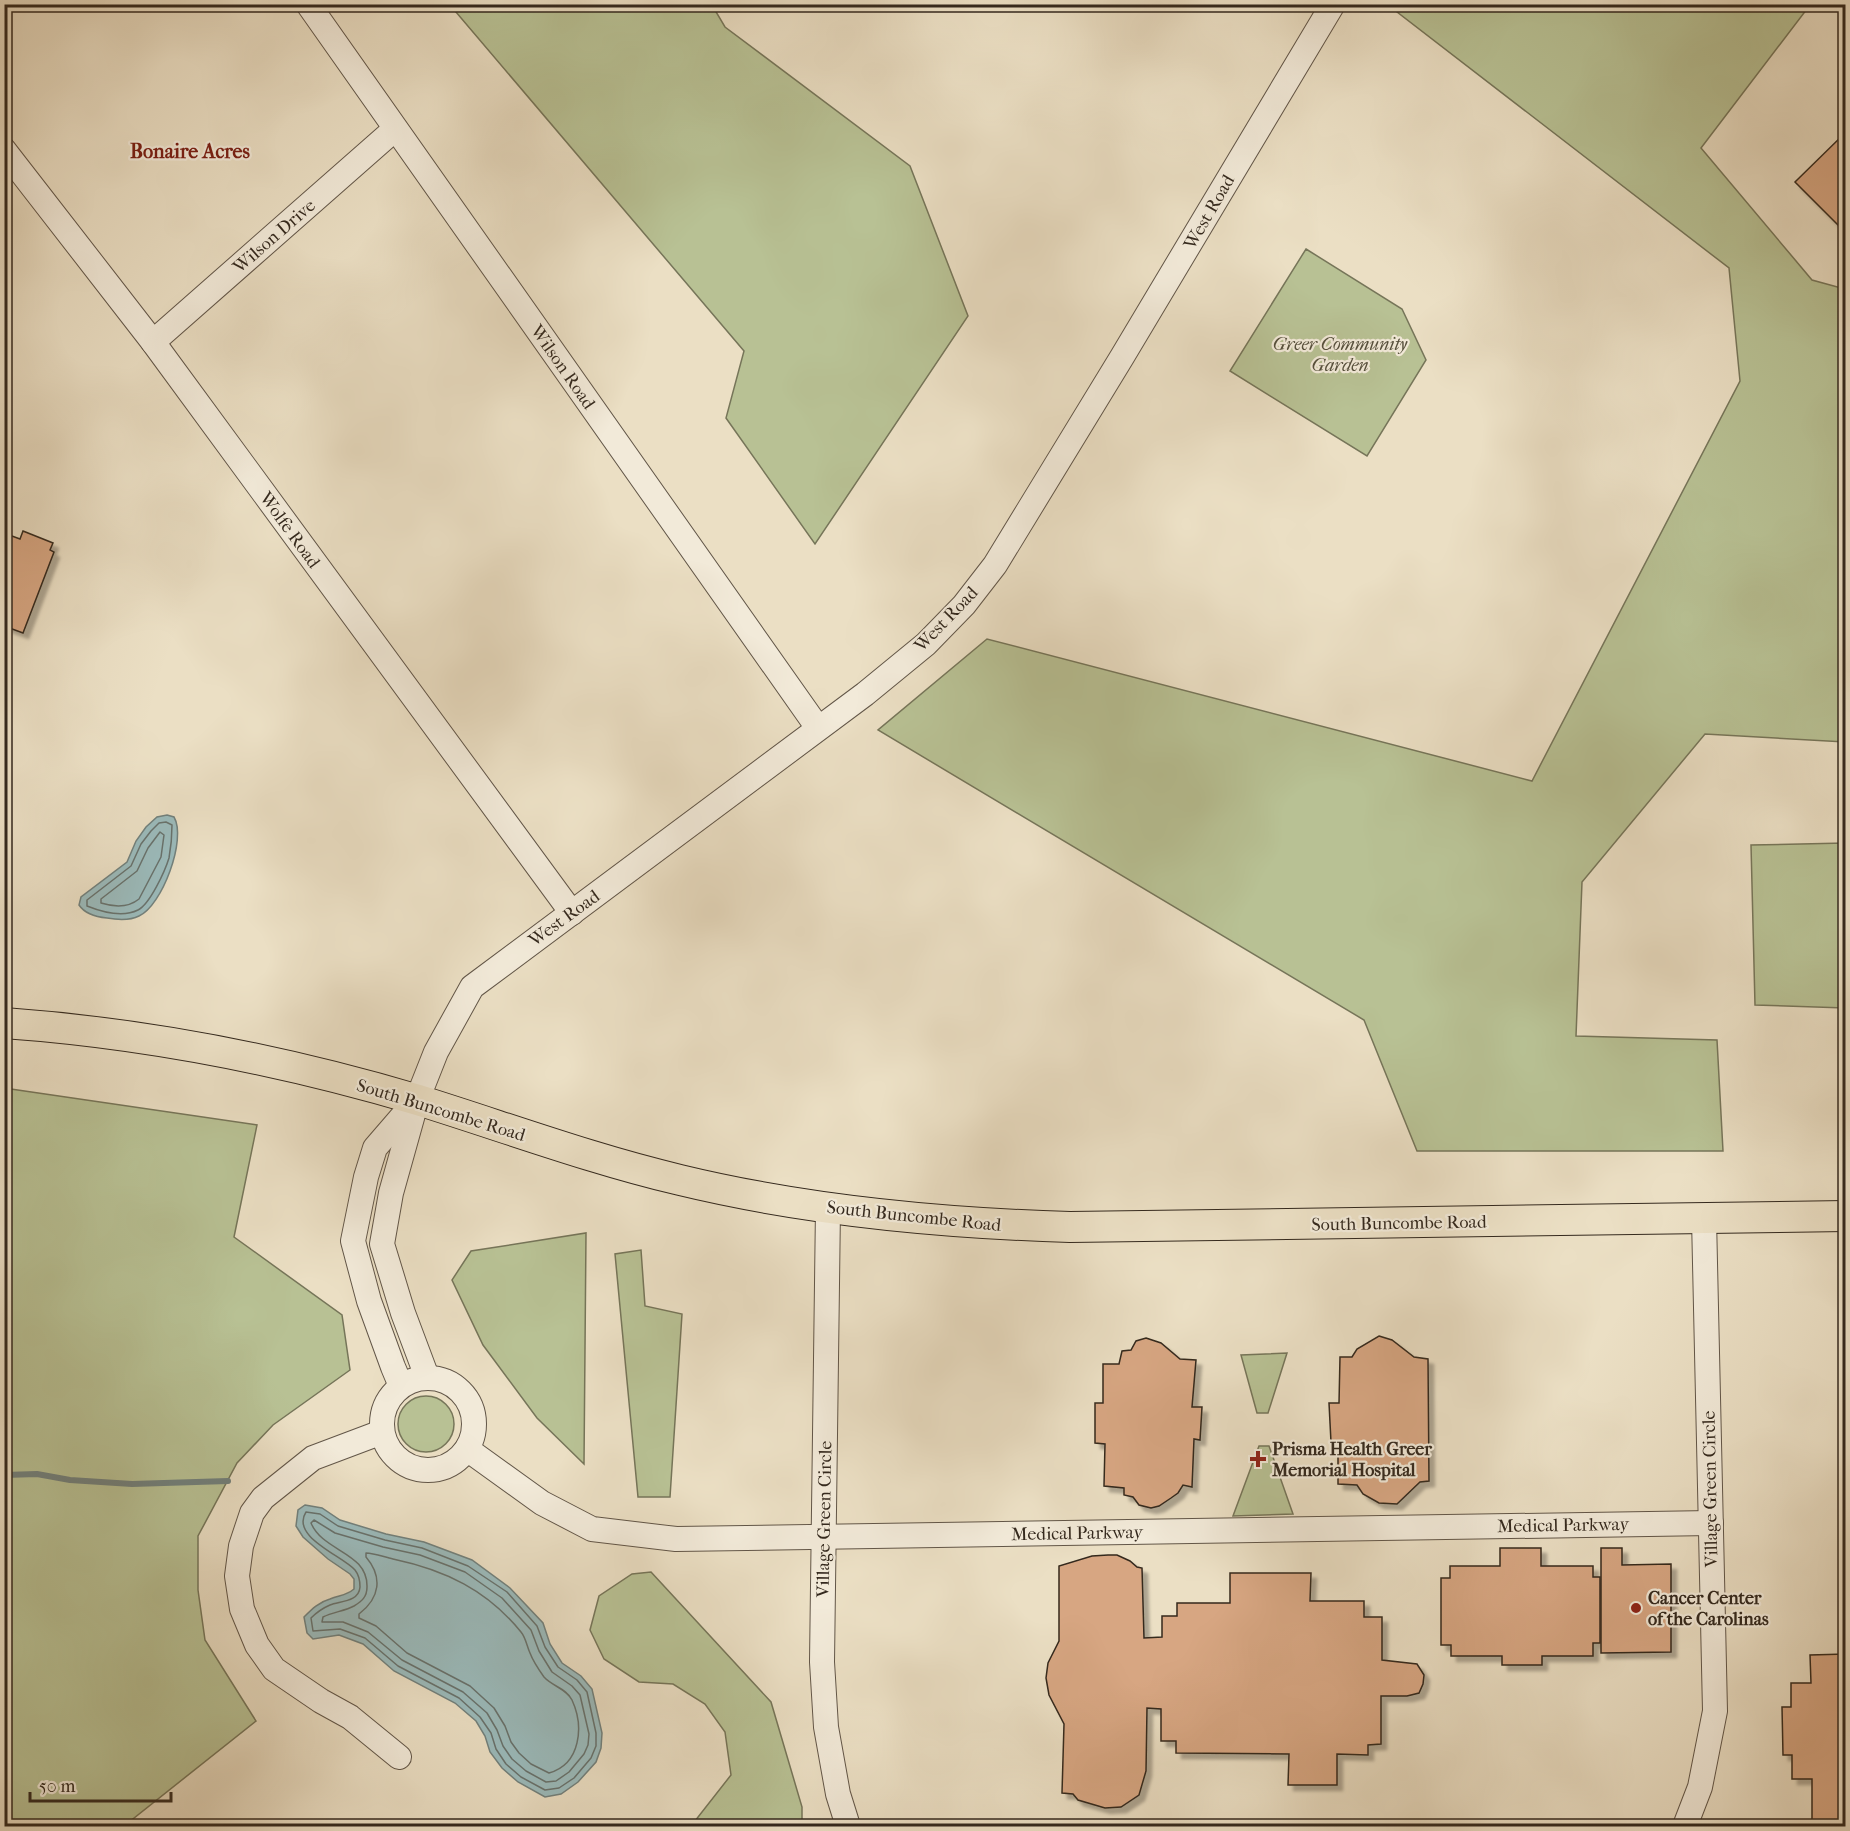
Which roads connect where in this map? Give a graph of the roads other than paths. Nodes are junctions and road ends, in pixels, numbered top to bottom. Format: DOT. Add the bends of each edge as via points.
graph roads {
  1 [pos="308,4"];
  2 [pos="1333,4"];
  3 [pos="395,129"];
  4 [pos="9,163"];
  5 [pos="153,342"];
  6 [pos="818,729"];
  7 [pos="572,914"];
  8 [pos="4,1023"];
  9 [pos="417,1100"];
  10 [pos="828,1208"];
  11 [pos="1845,1216"];
  12 [pos="1704,1218"];
  13 [pos="427,1377"];
  14 [pos="401,1386"];
  15 [pos="382,1431"];
  16 [pos="467,1449"];
  17 [pos="1711,1523"];
  18 [pos="824,1537"];
  19 [pos="399,1757"];
  20 [pos="848,1827"];
  21 [pos="1685,1827"];
  1 -- 3 [label="street, Wilson Road"];
  2 -- 6 [label="street, West Road" via="995,564 964,605 926,644"];
  3 -- 5 [label="street, Wilson Drive"];
  3 -- 6 [label="street, Wilson Road"];
  4 -- 5 [label="street, Wolfe Road"];
  5 -- 7 [label="street, Wolfe Road"];
  6 -- 7 [label="street, West Road"];
  7 -- 9 [label="street, West Road" via="472,987 436,1052"];
  8 -- 9 [label="main road, South Buncombe Road" via="201,1047"];
  9 -- 10 [label="main road, South Buncombe Road" via="678,1180"];
  9 -- 13 [label="street" via="381,1244"];
  9 -- 14 [label="street" via="375,1148 353,1241 369,1301"];
  10 -- 12 [label="main road, South Buncombe Road" via="907,1219 1070,1227"];
  10 -- 18 [label="street, Village Green Circle"];
  11 -- 12 [label="main road, South Buncombe Road"];
  12 -- 17 [label="street, Village Green Circle"];
  13 -- 14 [label="street"];
  13 -- 16 [label="street" via="454,1386 464,1395 474,1422"];
  14 -- 15 [label="street" via="385,1406"];
  15 -- 16 [label="street" via="387,1447 410,1468 442,1468"];
  15 -- 19 [label="street" via="313,1458 263,1498 252,1513 241,1546 237,1576 242,1610 257,1645 274,1669 350,1717"];
  16 -- 18 [label="street, Medical Parkway" via="542,1503 592,1529 676,1539"];
  17 -- 18 [label="street, Medical Parkway"];
  17 -- 21 [label="street, Village Green Circle" via="1715,1711 1700,1787"];
  18 -- 20 [label="street, Village Green Circle" via="822,1662 826,1727"];
}
